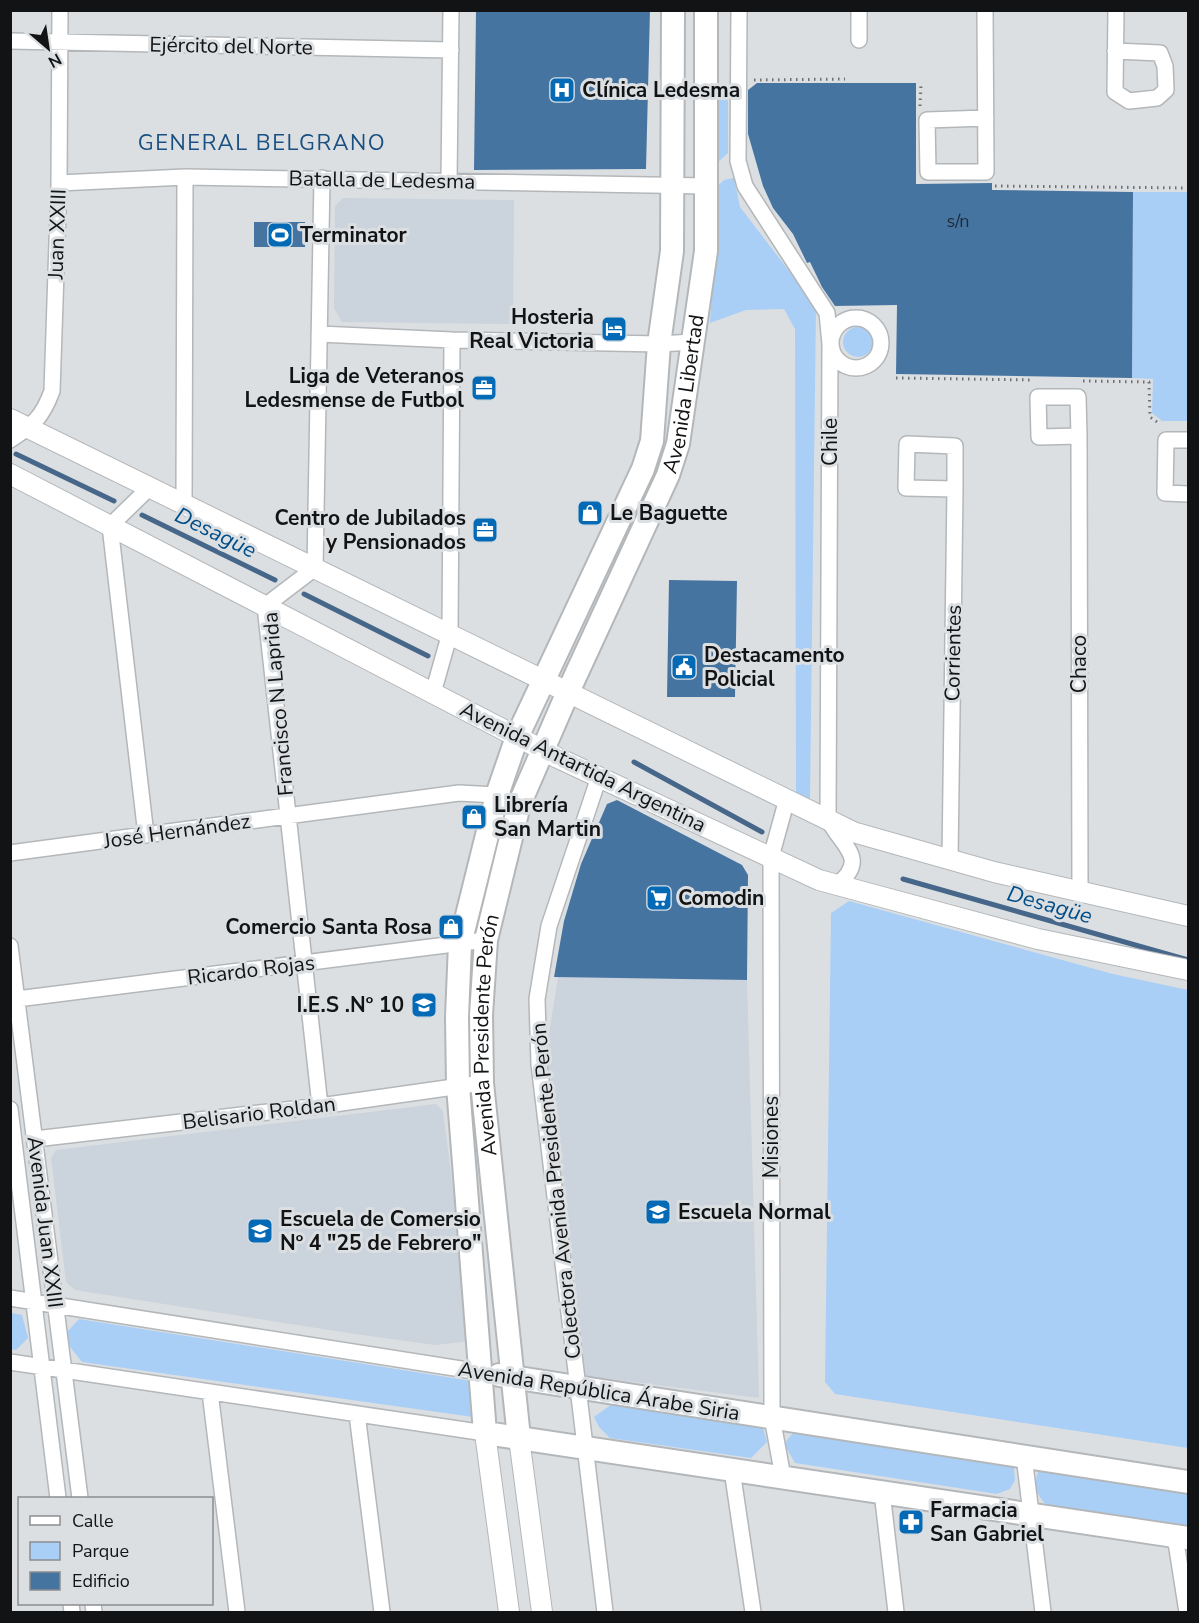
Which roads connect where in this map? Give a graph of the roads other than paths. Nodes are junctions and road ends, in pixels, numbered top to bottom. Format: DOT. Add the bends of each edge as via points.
graph roads {
  1 [pos="60,10"];
  2 [pos="451,10"];
  3 [pos="673,10"];
  4 [pos="706,10"];
  5 [pos="739,10"];
  6 [pos="859,10"];
  7 [pos="985,10"];
  8 [pos="1116,10"];
  9 [pos="859,40"];
  10 [pos="10,41"];
  11 [pos="60,42"];
  12 [pos="451,50"];
  13 [pos="1115,51"];
  14 [pos="986,118"];
  15 [pos="185,177"];
  16 [pos="322,178"];
  17 [pos="449,181"];
  18 [pos="59,183"];
  19 [pos="671,186"];
  20 [pos="706,186"];
  21 [pos="319,334"];
  22 [pos="452,340"];
  23 [pos="693,342"];
  24 [pos="659,344"];
  25 [pos="10,419"];
  26 [pos="29,428"];
  27 [pos="1079,436"];
  28 [pos="10,440"];
  29 [pos="1188,440"];
  30 [pos="10,474"];
  31 [pos="150,487"];
  32 [pos="955,489"];
  33 [pos="1188,494"];
  34 [pos="183,503"];
  35 [pos="110,526"];
  36 [pos="315,567"];
  37 [pos="265,606"];
  38 [pos="450,633"];
  39 [pos="544,680"];
  40 [pos="568,692"];
  41 [pos="433,693"];
  42 [pos="517,737"];
  43 [pos="543,750"];
  44 [pos="599,777"];
  45 [pos="497,795"];
  46 [pos="787,799"];
  47 [pos="519,805"];
  48 [pos="288,816"];
  49 [pos="828,819"];
  50 [pos="146,836"];
  51 [pos="10,853"];
  52 [pos="771,858"];
  53 [pos="950,860"];
  54 [pos="837,885"];
  55 [pos="1080,891"];
  56 [pos="1188,916"];
  57 [pos="486,940"];
  58 [pos="460,944"];
  59 [pos="10,946"];
  60 [pos="304,963"];
  61 [pos="1188,970"];
  62 [pos="17,999"];
  63 [pos="482,1083"];
  64 [pos="458,1086"];
  65 [pos="320,1106"];
  66 [pos="10,1109"];
  67 [pos="35,1139"];
  68 [pos="10,1298"];
  69 [pos="34,1302"];
  70 [pos="56,1305"];
  71 [pos="10,1362"];
  72 [pos="42,1367"];
  73 [pos="64,1370"];
  74 [pos="480,1372"];
  75 [pos="513,1377"];
  76 [pos="577,1387"];
  77 [pos="210,1392"];
  78 [pos="357,1414"];
  79 [pos="772,1417"];
  80 [pos="485,1433"];
  81 [pos="519,1438"];
  82 [pos="584,1448"];
  83 [pos="1024,1456"];
  84 [pos="732,1470"];
  85 [pos="783,1477"];
  86 [pos="1188,1482"];
  87 [pos="882,1492"];
  88 [pos="58,1497"];
  89 [pos="80,1497"];
  90 [pos="1031,1514"];
  91 [pos="1182,1537"];
  92 [pos="237,1612"];
  93 [pos="382,1612"];
  94 [pos="509,1612"];
  95 [pos="542,1612"];
  96 [pos="605,1612"];
  97 [pos="753,1612"];
  98 [pos="897,1612"];
  99 [pos="1043,1612"];
  100 [pos="1186,1612"];
  1 -- 11 [label="street, Juan XXIII"];
  2 -- 12 [label="street"];
  3 -- 19 [label="main road, Avenida Libertad"];
  4 -- 20 [label="main road, Avenida Libertad"];
  5 -- 49 [label="street, Chile" via="738,161 745,186 826,313 830,344"];
  6 -- 9 [label="street"];
  7 -- 14 [label="street"];
  8 -- 13 [label="street"];
  10 -- 11 [label="street, Ejército del Norte"];
  11 -- 12 [label="street, Ejército del Norte"];
  11 -- 18 [label="street, Juan XXIII"];
  12 -- 17 [label="street"];
  13 -- 13 [label="street" via="1160,53 1166,90 1157,98 1129,101 1115,92"];
  14 -- 14 [label="street" via="927,120 928,172 986,172"];
  15 -- 16 [label="street, Batalla de Ledesma"];
  15 -- 18 [label="street, Batalla de Ledesma"];
  15 -- 34 [label="street"];
  16 -- 17 [label="street, Batalla de Ledesma"];
  16 -- 21 [label="street"];
  17 -- 19 [label="street, Batalla de Ledesma"];
  18 -- 26 [label="street, Juan XXIII" via="52,391 44,412"];
  19 -- 20 [label="street, Batalla de Ledesma"];
  19 -- 24 [label="main road, Avenida Libertad" via="672,251"];
  20 -- 23 [label="main road, Avenida Libertad" via="706,251"];
  21 -- 22 [label="street"];
  21 -- 36 [label="street"];
  22 -- 24 [label="street"];
  22 -- 38 [label="street"];
  23 -- 24 [label="street"];
  23 -- 40 [label="main road, Avenida Libertad" via="678,444 668,475"];
  24 -- 39 [label="main road, Avenida Libertad" via="652,441 643,469"];
  25 -- 26 [label="street"];
  26 -- 28 [label="street, Juan XXIII"];
  26 -- 31 [label="street"];
  27 -- 55 [label="street, Chaco"];
  29 -- 33 [label="street" via="1166,440 1165,494"];
  30 -- 35 [label="street, Avenida Antartida Argentina"];
  31 -- 34 [label="street"];
  31 -- 35 [label="street"];
  32 -- 32 [label="street, Corrientes" via="956,446 907,444 906,488"];
  32 -- 53 [label="street, Corrientes"];
  34 -- 36 [label="street"];
  35 -- 37 [label="street, Avenida Antartida Argentina"];
  35 -- 50 [label="street"];
  36 -- 37 [label="street, Francisco N Laprida"];
  36 -- 38 [label="street"];
  37 -- 41 [label="street, Avenida Antartida Argentina"];
  37 -- 48 [label="street, Francisco N Laprida"];
  38 -- 39 [label="street"];
  38 -- 41 [label="street"];
  39 -- 40 [label="street"];
  39 -- 42 [label="main road, Avenida Libertad"];
  40 -- 43 [label="main road, Avenida Libertad"];
  40 -- 46 [label="street"];
  41 -- 42 [label="street, Avenida Antartida Argentina"];
  42 -- 43 [label="street, Avenida Antartida Argentina"];
  42 -- 45 [label="main road, Avenida Presidente Perón"];
  43 -- 44 [label="street, Avenida Antartida Argentina"];
  43 -- 47 [label="main road, Avenida Presidente Perón"];
  44 -- 52 [label="street, Avenida Antartida Argentina"];
  44 -- 76 [label="street, Colectora Avenida Presidente Perón" via="549,926 537,999 538,1064"];
  45 -- 47 [label="street, José Hernández"];
  45 -- 48 [label="street, José Hernández" via="459,793"];
  45 -- 58 [label="main road, Avenida Presidente Perón"];
  46 -- 49 [label="street"];
  46 -- 52 [label="street, Misiones"];
  47 -- 57 [label="main road, Avenida Presidente Perón"];
  48 -- 50 [label="street, José Hernández"];
  48 -- 60 [label="street, Francisco N Laprida"];
  49 -- 53 [label="street" via="854,832"];
  49 -- 54 [label="street" via="851,855 853,869"];
  50 -- 51 [label="street, José Hernández"];
  52 -- 54 [label="street, Avenida Antartida Argentina"];
  52 -- 79 [label="street, Misiones"];
  53 -- 55 [label="street"];
  54 -- 61 [label="street, Avenida Antartida Argentina" via="1038,939"];
  55 -- 56 [label="street"];
  57 -- 58 [label="street, Ricardo Rojas"];
  57 -- 63 [label="main road, Avenida Presidente Perón"];
  58 -- 60 [label="street, Ricardo Rojas"];
  58 -- 64 [label="main road, Avenida Presidente Perón"];
  59 -- 62 [label="street, Avenida Juan XXIII"];
  60 -- 62 [label="street, Ricardo Rojas"];
  60 -- 65 [label="street, Francisco N Laprida"];
  62 -- 67 [label="street, Avenida Juan XXIII"];
  63 -- 64 [label="street, Belisario Roldan"];
  63 -- 75 [label="main road, Avenida Presidente Perón"];
  64 -- 65 [label="street, Belisario Roldan"];
  64 -- 74 [label="main road, Avenida Presidente Perón"];
  65 -- 67 [label="street, Belisario Roldan"];
  66 -- 69 [label="street, Avenida Juan XXIII"];
  67 -- 70 [label="street, Avenida Juan XXIII"];
  68 -- 69 [label="street, Avenida República Árabe Siria"];
  69 -- 70 [label="street, Avenida República Árabe Siria"];
  69 -- 72 [label="street, Avenida Juan XXIII"];
  70 -- 73 [label="street, Avenida Juan XXIII"];
  70 -- 74 [label="street, Avenida República Árabe Siria"];
  71 -- 72 [label="street"];
  72 -- 73 [label="street"];
  72 -- 88 [label="street, Avenida Juan XXIII"];
  73 -- 77 [label="street"];
  73 -- 89 [label="street, Avenida Juan XXIII"];
  74 -- 75 [label="main road, Avenida República Árabe Siria"];
  74 -- 80 [label="main road, Avenida Presidente Perón"];
  75 -- 76 [label="main road, Avenida República Árabe Siria"];
  75 -- 81 [label="main road, Avenida Presidente Perón"];
  76 -- 79 [label="main road, Avenida República Árabe Siria"];
  76 -- 82 [label="street, Colectora Avenida Presidente Perón"];
  77 -- 78 [label="street"];
  77 -- 92 [label="street"];
  78 -- 80 [label="street"];
  78 -- 93 [label="street"];
  79 -- 83 [label="main road, Avenida República Árabe Siria"];
  79 -- 85 [label="street, Misiones"];
  80 -- 81 [label="main road"];
  80 -- 94 [label="street, Avenida Presidente Perón"];
  81 -- 82 [label="main road"];
  81 -- 95 [label="street, Avenida Presidente Perón"];
  82 -- 84 [label="main road"];
  82 -- 96 [label="street, Colectora Avenida Presidente Perón"];
  83 -- 86 [label="main road, Avenida República Árabe Siria"];
  83 -- 90 [label="street"];
  84 -- 85 [label="main road"];
  84 -- 97 [label="street"];
  85 -- 87 [label="main road"];
  87 -- 90 [label="main road"];
  87 -- 98 [label="street"];
  90 -- 91 [label="main road"];
  90 -- 99 [label="street"];
  91 -- 100 [label="street"];
}
